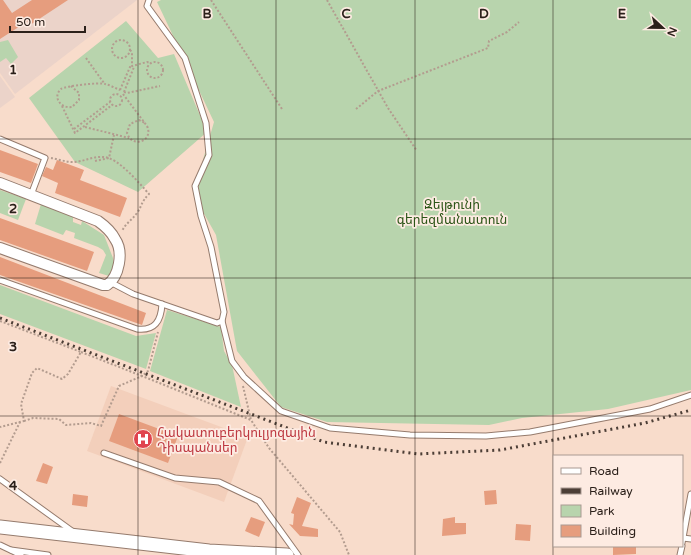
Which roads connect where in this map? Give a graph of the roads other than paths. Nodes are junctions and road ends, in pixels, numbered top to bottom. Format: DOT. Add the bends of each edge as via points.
graph roads {
  1 [pos="149,0"];
  2 [pos="0,139"];
  3 [pos="0,183"];
  4 [pos="31,195"];
  5 [pos="0,248"];
  6 [pos="0,280"];
  7 [pos="110,282"];
  8 [pos="162,304"];
  9 [pos="222,321"];
  10 [pos="691,395"];
  11 [pos="104,453"];
  12 [pos="0,479"];
  13 [pos="691,494"];
  14 [pos="0,527"];
  15 [pos="77,535"];
  16 [pos="683,538"];
  17 [pos="0,545"];
  18 [pos="11,550"];
  19 [pos="21,555"];
  20 [pos="48,555"];
  21 [pos="285,555"];
  22 [pos="298,555"];
  1 -- 9 [label="lane" via="148,6 185,58 206,123 209,155 195,186 200,216 211,247 224,312"];
  2 -- 4 [label="lane" via="45,158"];
  3 -- 4 [label="street"];
  4 -- 7 [label="street" via="98,221 106,227 116,240 119,252 117,271"];
  5 -- 7 [label="street" via="103,285"];
  6 -- 8 [label="lane" via="131,328 153,328 160,319"];
  7 -- 8 [label="lane"];
  8 -- 9 [label="lane" via="217,323"];
  9 -- 10 [label="lane" via="232,361 244,377 281,411 330,428 410,435 486,436 530,432 650,409"];
  11 -- 22 [label="lane" via="175,478 219,482 259,501"];
  12 -- 15 [label="lane"];
  13 -- 16 [label="lane"];
  14 -- 15 [label="street"];
  15 -- 21 [label="street" via="209,551"];
  17 -- 18 [label="lane"];
  18 -- 19 [label="lane"];
  18 -- 20 [label="lane"];
}
